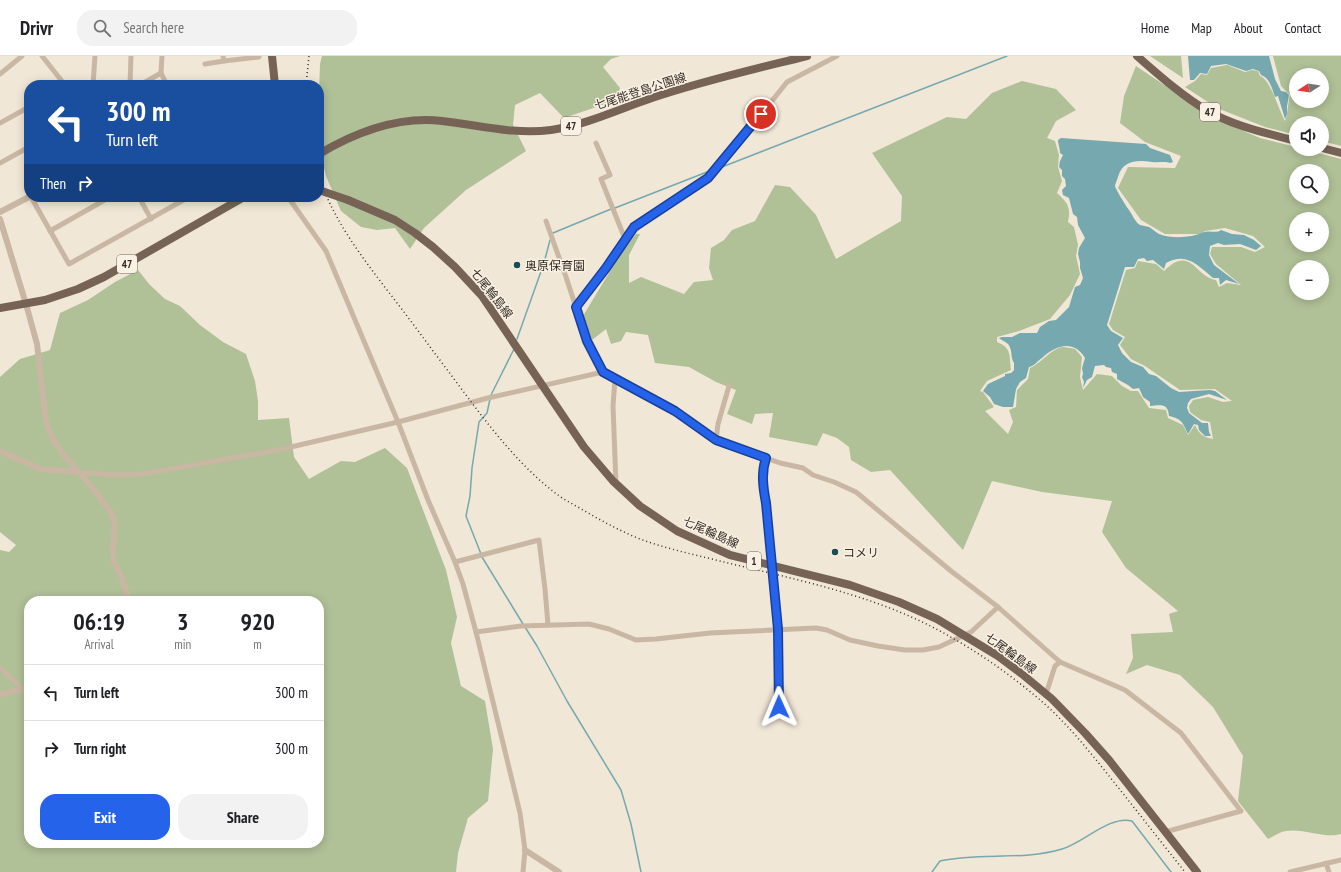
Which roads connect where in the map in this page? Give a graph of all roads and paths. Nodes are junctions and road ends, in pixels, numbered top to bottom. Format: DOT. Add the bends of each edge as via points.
graph roads {
  1 [pos="22,56"];
  2 [pos="42,56"];
  3 [pos="95,56"];
  4 [pos="131,56"];
  5 [pos="162,56"];
  6 [pos="259,56"];
  7 [pos="272,56"];
  8 [pos="807,56"];
  9 [pos="837,56"];
  10 [pos="1137,56"];
  11 [pos="224,59"];
  12 [pos="205,64"];
  13 [pos="161,73"];
  14 [pos="0,74"];
  15 [pos="61,80"];
  16 [pos="94,80"];
  17 [pos="130,80"];
  18 [pos="149,80"];
  19 [pos="165,80"];
  20 [pos="274,80"];
  21 [pos="24,110"];
  22 [pos="0,123"];
  23 [pos="1289,139"];
  24 [pos="596,143"];
  25 [pos="24,150"];
  26 [pos="1329,150"];
  27 [pos="324,151"];
  28 [pos="1341,153"];
  29 [pos="0,163"];
  30 [pos="324,192"];
  31 [pos="24,200"];
  32 [pos="33,202"];
  33 [pos="101,202"];
  34 [pos="142,202"];
  35 [pos="180,202"];
  36 [pos="235,202"];
  37 [pos="292,202"];
  38 [pos="0,212"];
  39 [pos="0,219"];
  40 [pos="151,219"];
  41 [pos="546,221"];
  42 [pos="50,231"];
  43 [pos="625,239"];
  44 [pos="26,304"];
  45 [pos="576,307"];
  46 [pos="0,308"];
  47 [pos="603,372"];
  48 [pos="615,379"];
  49 [pos="543,386"];
  50 [pos="729,386"];
  51 [pos="398,422"];
  52 [pos="716,440"];
  53 [pos="0,450"];
  54 [pos="766,458"];
  55 [pos="78,472"];
  56 [pos="616,484"];
  57 [pos="455,562"];
  58 [pos="773,566"];
  59 [pos="127,596"];
  60 [pos="998,607"];
  61 [pos="548,625"];
  62 [pos="778,629"];
  63 [pos="476,632"];
  64 [pos="964,634"];
  65 [pos="1060,662"];
  66 [pos="0,668"];
  67 [pos="24,686"];
  68 [pos="24,688"];
  69 [pos="0,694"];
  70 [pos="1046,694"];
  71 [pos="779,707"];
  72 [pos="1165,832"];
  73 [pos="525,850"];
  74 [pos="1341,860"];
  75 [pos="1326,863"];
  76 [pos="522,872"];
  77 [pos="559,872"];
  78 [pos="1197,872"];
  79 [pos="1290,872"];
  80 [pos="1328,872"];
  1 -- 14 [label="street"];
  2 -- 15 [label="street"];
  3 -- 16 [label="street"];
  4 -- 17 [label="street"];
  5 -- 13 [label="street"];
  6 -- 11 [label="street"];
  7 -- 20 [label="main road"];
  8 -- 27 [label="main road, 七尾能登島公園線 / 47" via="653,97 607,114 550,130 516,131 415,120 376,128"];
  9 -- 43 [label="street" via="787,82 708,178 634,227"];
  10 -- 23 [label="main road, 47" via="1206,110 1246,127"];
  11 -- 12 [label="street"];
  13 -- 18 [label="street"];
  13 -- 19 [label="street"];
  21 -- 22 [label="street"];
  24 -- 43 [label="street" via="610,175 601,179"];
  25 -- 29 [label="street"];
  26 -- 28 [label="main road"];
  30 -- 49 [label="main road, 七尾輪島線 / 1, bridge" via="395,220 433,247 482,296"];
  31 -- 38 [label="street"];
  32 -- 42 [label="street"];
  33 -- 42 [label="street"];
  34 -- 40 [label="street"];
  35 -- 40 [label="street"];
  36 -- 44 [label="main road, 47" via="104,277 78,289"];
  37 -- 51 [label="street" via="326,251"];
  39 -- 44 [label="street"];
  40 -- 42 [label="street" via="69,264"];
  41 -- 45 [label="street"];
  43 -- 45 [label="street"];
  44 -- 46 [label="main road, 47"];
  44 -- 55 [label="street" via="37,344 46,422 52,438"];
  45 -- 47 [label="street" via="587,341"];
  47 -- 48 [label="street"];
  47 -- 49 [label="street"];
  48 -- 52 [label="street" via="675,411"];
  48 -- 56 [label="street" via="613,406"];
  49 -- 51 [label="street"];
  49 -- 56 [label="main road, 七尾輪島線 / 1" via="584,447"];
  50 -- 52 [label="street"];
  51 -- 55 [label="street" via="278,450 143,474"];
  51 -- 57 [label="street"];
  52 -- 54 [label="street"];
  53 -- 55 [label="street" via="41,469"];
  54 -- 58 [label="street" via="762,485"];
  54 -- 60 [label="street" via="803,468 813,475 856,492"];
  55 -- 59 [label="street" via="109,509 115,521 114,562"];
  56 -- 58 [label="main road, 七尾輪島線 / 1" via="640,506 677,531 730,555"];
  57 -- 61 [label="street" via="539,540"];
  57 -- 63 [label="street"];
  58 -- 62 [label="street"];
  58 -- 64 [label="main road, 七尾輪島線 / 1" via="865,589 920,611"];
  60 -- 64 [label="street" via="971,632"];
  60 -- 65 [label="street"];
  61 -- 62 [label="street" via="589,624 636,640"];
  61 -- 63 [label="street"];
  62 -- 64 [label="street" via="816,628 850,640 905,650 939,647"];
  62 -- 71 [label="street"];
  63 -- 73 [label="street" via="520,813"];
  64 -- 70 [label="main road, 七尾輪島線 / 1" via="998,656"];
  65 -- 70 [label="street" via="1055,666"];
  65 -- 72 [label="street" via="1124,690 1181,733 1241,811"];
  66 -- 67 [label="street"];
  68 -- 69 [label="street"];
  70 -- 72 [label="main road, 七尾輪島線 / 1" via="1109,760"];
  72 -- 78 [label="main road, 七尾輪島線 / 1"];
  73 -- 76 [label="street"];
  73 -- 77 [label="street"];
  74 -- 75 [label="street"];
  75 -- 79 [label="street"];
  75 -- 80 [label="street"];
}
